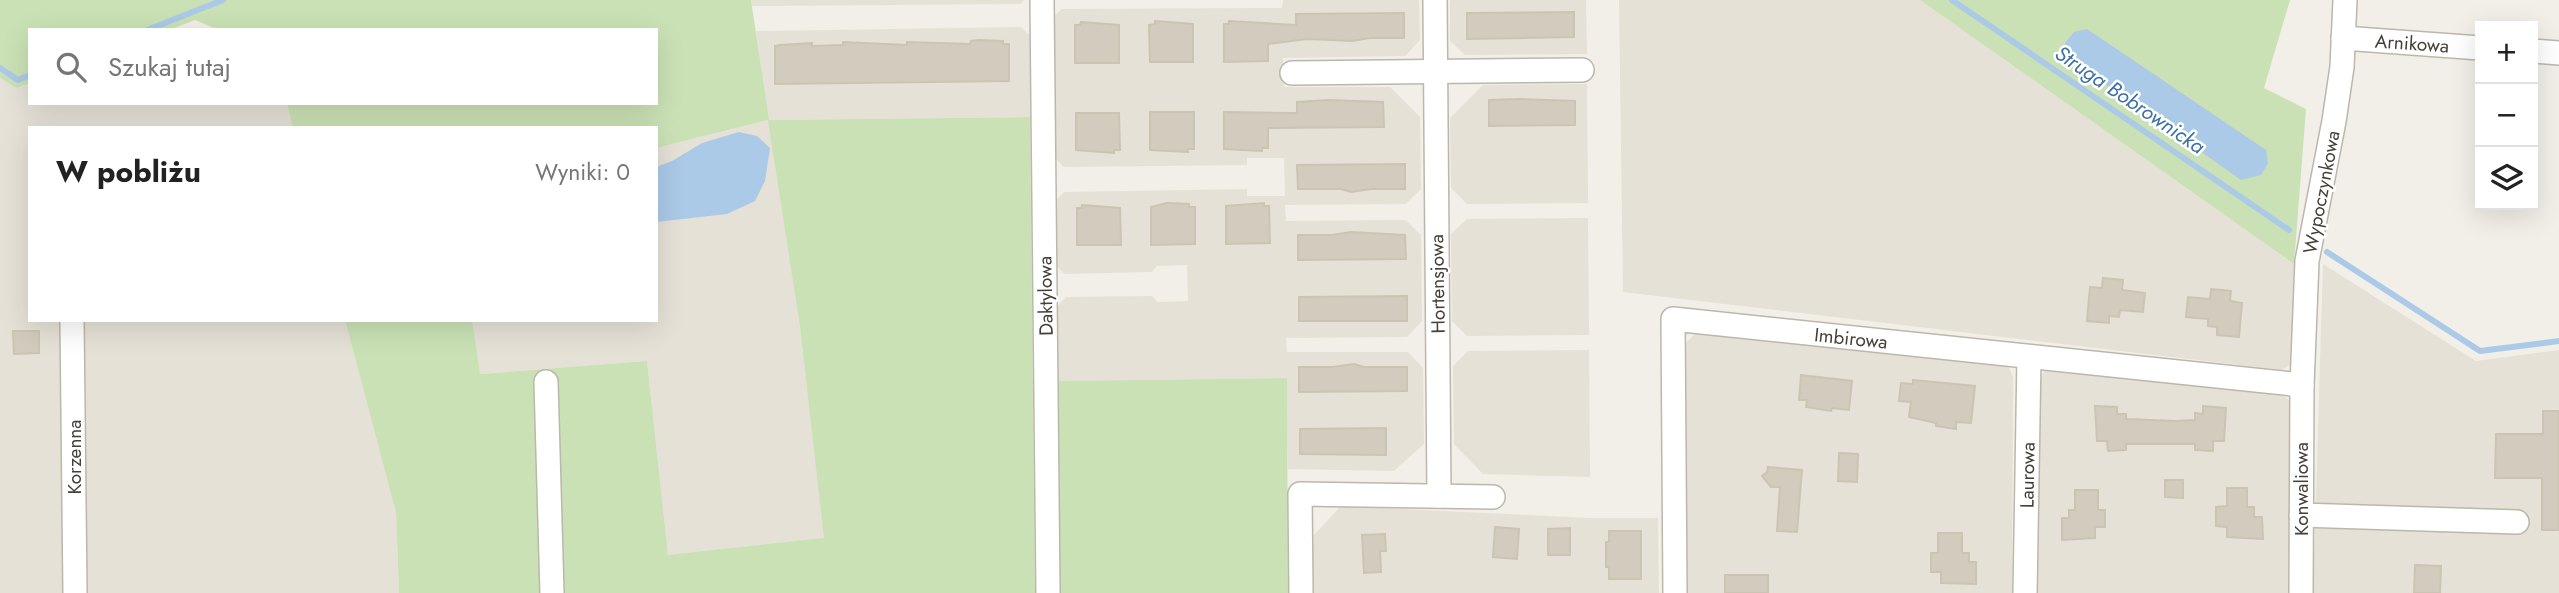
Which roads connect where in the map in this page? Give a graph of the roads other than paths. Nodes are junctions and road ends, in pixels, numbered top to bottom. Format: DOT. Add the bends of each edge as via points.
graph roads {
  1 [pos="1042,0"];
  2 [pos="1435,0"];
  3 [pos="2345,0"];
  4 [pos="2343,38"];
  5 [pos="2475,48"];
  6 [pos="2538,51"];
  7 [pos="2559,53"];
  8 [pos="1583,70"];
  9 [pos="1435,72"];
  10 [pos="1292,73"];
  11 [pos="72,322"];
  12 [pos="2029,357"];
  13 [pos="546,382"];
  14 [pos="2302,385"];
  15 [pos="1439,496"];
  16 [pos="1493,497"];
  17 [pos="2301,515"];
  18 [pos="2517,522"];
  19 [pos="75,593"];
  20 [pos="552,593"];
  21 [pos="1048,593"];
  22 [pos="1301,593"];
  23 [pos="1675,593"];
  24 [pos="2025,593"];
  25 [pos="2301,593"];
  1 -- 21 [label="street, Daktylowa"];
  2 -- 9 [label="street, Hortensjowa"];
  3 -- 4 [label="street, Wypoczynkowa"];
  4 -- 5 [label="street, Arnikowa"];
  4 -- 14 [label="street, Wypoczynkowa" via="2334,121 2307,261"];
  6 -- 7 [label="street"];
  8 -- 9 [label="street"];
  9 -- 10 [label="street"];
  9 -- 15 [label="street, Hortensjowa"];
  11 -- 19 [label="street, Korzenna"];
  12 -- 14 [label="street, Imbirowa"];
  12 -- 23 [label="street, Imbirowa" via="1673,319"];
  12 -- 24 [label="street, Laurowa"];
  13 -- 20 [label="street"];
  14 -- 17 [label="street, Konwaliowa"];
  15 -- 16 [label="street"];
  15 -- 22 [label="street" via="1300,494"];
  17 -- 18 [label="street"];
  17 -- 25 [label="street, Konwaliowa"];
}
